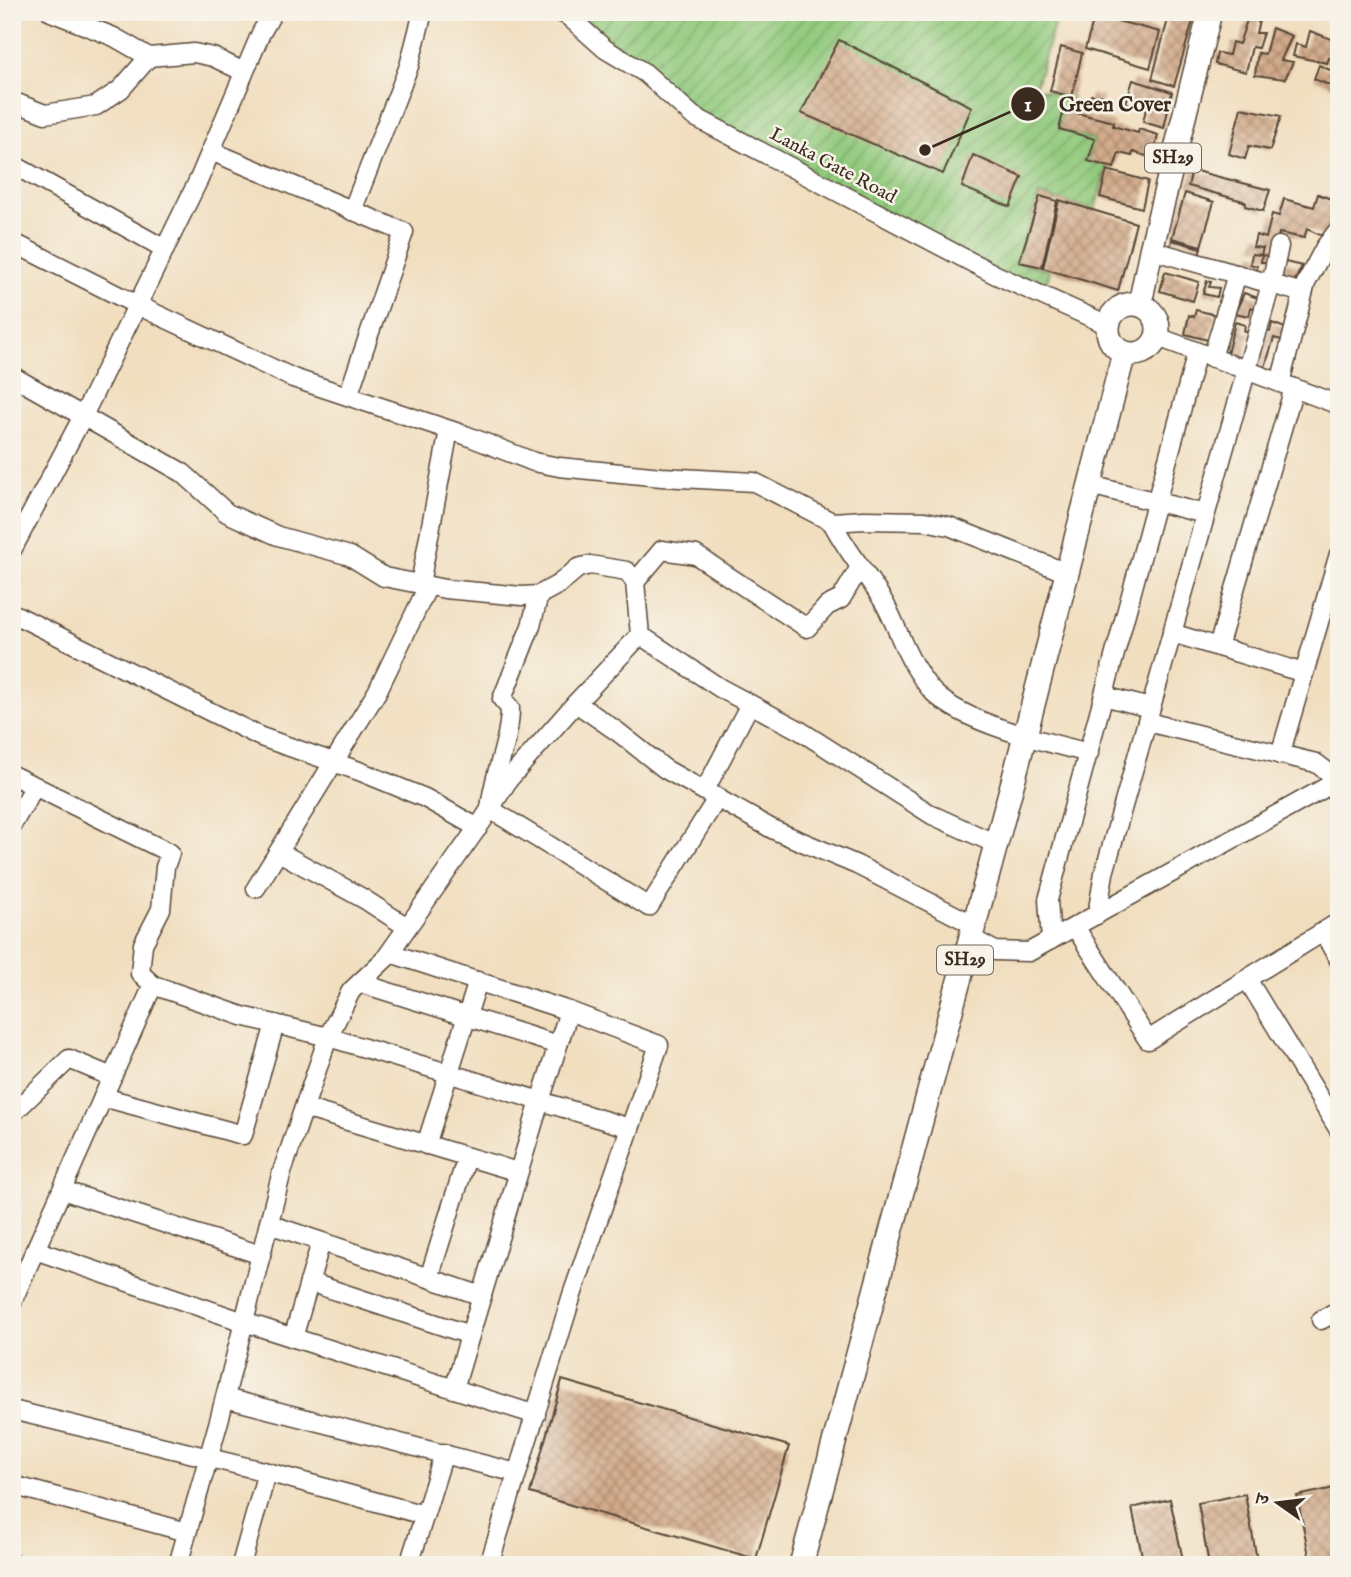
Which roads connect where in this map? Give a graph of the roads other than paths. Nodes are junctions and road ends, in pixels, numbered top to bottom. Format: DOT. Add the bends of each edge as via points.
graph roads {
  1 [pos="51,12"];
  2 [pos="273,12"];
  3 [pos="423,12"];
  4 [pos="1210,12"];
  5 [pos="566,14"];
  6 [pos="149,57"];
  7 [pos="244,72"];
  8 [pos="12,101"];
  9 [pos="211,151"];
  10 [pos="12,164"];
  11 [pos="352,211"];
  12 [pos="1339,229"];
  13 [pos="12,242"];
  14 [pos="1279,246"];
  15 [pos="165,249"];
  16 [pos="1151,250"];
  17 [pos="1237,274"];
  18 [pos="1271,284"];
  19 [pos="1303,293"];
  20 [pos="1140,304"];
  21 [pos="137,305"];
  22 [pos="1108,325"];
  23 [pos="1158,337"];
  24 [pos="1124,353"];
  25 [pos="1205,355"];
  26 [pos="1246,370"];
  27 [pos="12,376"];
  28 [pos="1287,386"];
  29 [pos="348,396"];
  30 [pos="1339,405"];
  31 [pos="83,416"];
  32 [pos="449,430"];
  33 [pos="1090,485"];
  34 [pos="1158,502"];
  35 [pos="1205,514"];
  36 [pos="832,522"];
  37 [pos="12,550"];
  38 [pos="1339,554"];
  39 [pos="860,568"];
  40 [pos="1067,573"];
  41 [pos="1336,578"];
  42 [pos="635,582"];
  43 [pos="424,585"];
  44 [pos="539,595"];
  45 [pos="12,613"];
  46 [pos="1172,633"];
  47 [pos="640,635"];
  48 [pos="1218,647"];
  49 [pos="1304,673"];
  50 [pos="1104,696"];
  51 [pos="576,703"];
  52 [pos="750,704"];
  53 [pos="1149,715"];
  54 [pos="1025,737"];
  55 [pos="1088,753"];
  56 [pos="1280,755"];
  57 [pos="335,762"];
  58 [pos="12,775"];
  59 [pos="1338,780"];
  60 [pos="35,786"];
  61 [pos="711,794"];
  62 [pos="491,808"];
  63 [pos="12,825"];
  64 [pos="478,828"];
  65 [pos="996,844"];
  66 [pos="279,852"];
  67 [pos="256,888"];
  68 [pos="1097,915"];
  69 [pos="1339,922"];
  70 [pos="1075,927"];
  71 [pos="407,928"];
  72 [pos="972,931"];
  73 [pos="1323,932"];
  74 [pos="1051,940"];
  75 [pos="390,953"];
  76 [pos="1339,960"];
  77 [pos="1247,979"];
  78 [pos="478,981"];
  79 [pos="360,983"];
  80 [pos="153,985"];
  81 [pos="569,1011"];
  82 [pos="466,1016"];
  83 [pos="275,1024"];
  84 [pos="328,1037"];
  85 [pos="558,1045"];
  86 [pos="448,1073"];
  87 [pos="112,1077"];
  88 [pos="103,1097"];
  89 [pos="540,1101"];
  90 [pos="304,1108"];
  91 [pos="12,1114"];
  92 [pos="630,1128"];
  93 [pos="1339,1130"];
  94 [pos="426,1145"];
  95 [pos="467,1157"];
  96 [pos="519,1172"];
  97 [pos="62,1190"];
  98 [pos="269,1224"];
  99 [pos="321,1242"];
  100 [pos="35,1250"];
  101 [pos="261,1255"];
  102 [pos="429,1278"];
  103 [pos="309,1282"];
  104 [pos="482,1296"];
  105 [pos="12,1302"];
  106 [pos="1339,1310"];
  107 [pos="1321,1320"];
  108 [pos="244,1322"];
  109 [pos="470,1335"];
  110 [pos="293,1338"];
  111 [pos="454,1389"];
  112 [pos="225,1398"];
  113 [pos="12,1410"];
  114 [pos="536,1415"];
  115 [pos="444,1453"];
  116 [pos="209,1458"];
  117 [pos="267,1472"];
  118 [pos="517,1472"];
  119 [pos="12,1485"];
  120 [pos="424,1516"];
  121 [pos="187,1532"];
  122 [pos="178,1565"];
  123 [pos="241,1565"];
  124 [pos="409,1565"];
  125 [pos="489,1565"];
  126 [pos="801,1565"];
  1 -- 6 [label="street" via="114,37"];
  2 -- 7 [label="street"];
  3 -- 11 [label="street" via="409,66"];
  4 -- 16 [label="main road, SH29"];
  5 -- 22 [label="street, Lanka Gate Road" via="693,116 996,275"];
  6 -- 7 [label="street" via="194,52"];
  6 -- 8 [label="street" via="121,89 96,106 45,114"];
  7 -- 9 [label="street"];
  9 -- 11 [label="street"];
  9 -- 15 [label="street"];
  10 -- 15 [label="street"];
  11 -- 29 [label="street" via="404,232"];
  12 -- 19 [label="street"];
  13 -- 21 [label="street"];
  14 -- 18 [label="street"];
  15 -- 21 [label="street"];
  16 -- 17 [label="street"];
  16 -- 20 [label="main road, SH29"];
  17 -- 18 [label="street"];
  17 -- 25 [label="street"];
  18 -- 19 [label="street"];
  18 -- 26 [label="street"];
  19 -- 28 [label="street"];
  20 -- 22 [label="main road" via="1123,306"];
  20 -- 23 [label="main road" via="1153,313"];
  21 -- 29 [label="street" via="255,362"];
  21 -- 31 [label="street"];
  22 -- 24 [label="main road" via="1111,342"];
  23 -- 24 [label="main road" via="1148,351"];
  23 -- 25 [label="street"];
  24 -- 33 [label="main road, SH29"];
  25 -- 26 [label="street"];
  25 -- 34 [label="street"];
  26 -- 28 [label="street"];
  26 -- 35 [label="street"];
  27 -- 31 [label="street"];
  28 -- 30 [label="street"];
  28 -- 48 [label="street"];
  29 -- 32 [label="street"];
  31 -- 37 [label="street"];
  31 -- 43 [label="street" via="183,473 227,513 278,536 350,556 384,577"];
  32 -- 36 [label="street" via="559,467 754,482"];
  32 -- 43 [label="street"];
  33 -- 34 [label="street"];
  33 -- 40 [label="main road, SH29"];
  34 -- 35 [label="street"];
  34 -- 50 [label="street"];
  35 -- 46 [label="street"];
  36 -- 39 [label="street"];
  36 -- 40 [label="street" via="925,521 949,526"];
  38 -- 41 [label="street"];
  39 -- 42 [label="street" via="841,599 827,606 807,628 696,555 662,550"];
  39 -- 54 [label="street" via="934,693 960,711"];
  40 -- 54 [label="main road, SH29"];
  41 -- 49 [label="street"];
  42 -- 44 [label="street" via="627,571 590,565"];
  42 -- 47 [label="street"];
  43 -- 44 [label="street"];
  43 -- 57 [label="street" via="377,692"];
  44 -- 62 [label="street" via="502,699 510,708 510,723 492,785"];
  45 -- 57 [label="street" via="261,737"];
  46 -- 48 [label="street"];
  46 -- 53 [label="street"];
  47 -- 51 [label="street"];
  47 -- 52 [label="street"];
  48 -- 49 [label="street"];
  49 -- 56 [label="street"];
  50 -- 53 [label="street"];
  50 -- 55 [label="street"];
  51 -- 61 [label="street" via="665,769"];
  51 -- 62 [label="street" via="509,779"];
  52 -- 61 [label="street"];
  52 -- 65 [label="street" via="932,815"];
  53 -- 56 [label="street"];
  53 -- 68 [label="street" via="1104,873"];
  54 -- 55 [label="street"];
  54 -- 65 [label="main road, SH29"];
  55 -- 74 [label="street" via="1048,900"];
  56 -- 59 [label="street" via="1316,763"];
  57 -- 64 [label="street" via="425,798"];
  57 -- 66 [label="street"];
  58 -- 60 [label="street"];
  59 -- 68 [label="street"];
  60 -- 63 [label="street"];
  60 -- 80 [label="street" via="170,853 161,909 143,944 140,973"];
  61 -- 62 [label="street" via="649,908"];
  61 -- 72 [label="street" via="774,830 857,866"];
  62 -- 64 [label="street"];
  64 -- 71 [label="street"];
  65 -- 72 [label="main road, SH29"];
  66 -- 67 [label="street"];
  66 -- 71 [label="street"];
  68 -- 70 [label="street"];
  69 -- 73 [label="street"];
  70 -- 74 [label="street"];
  70 -- 77 [label="street" via="1148,1041"];
  71 -- 75 [label="street"];
  72 -- 74 [label="street" via="995,951 1029,952"];
  72 -- 126 [label="main road, SH29"];
  73 -- 76 [label="street"];
  73 -- 77 [label="street"];
  75 -- 78 [label="street"];
  75 -- 79 [label="street"];
  77 -- 93 [label="street"];
  78 -- 81 [label="street"];
  78 -- 82 [label="street"];
  79 -- 82 [label="street"];
  79 -- 84 [label="street"];
  80 -- 83 [label="street"];
  80 -- 87 [label="street"];
  81 -- 85 [label="street"];
  81 -- 92 [label="street" via="659,1045"];
  82 -- 85 [label="street"];
  82 -- 86 [label="street"];
  83 -- 84 [label="street"];
  83 -- 88 [label="street" via="243,1135"];
  84 -- 86 [label="street"];
  84 -- 90 [label="street"];
  85 -- 89 [label="street"];
  86 -- 89 [label="street"];
  86 -- 94 [label="street"];
  87 -- 88 [label="street"];
  87 -- 91 [label="street" via="69,1059"];
  88 -- 97 [label="street"];
  89 -- 92 [label="street"];
  89 -- 96 [label="street"];
  90 -- 94 [label="street"];
  90 -- 98 [label="street"];
  92 -- 114 [label="street"];
  94 -- 95 [label="street"];
  95 -- 96 [label="street"];
  95 -- 102 [label="street"];
  96 -- 104 [label="street"];
  97 -- 100 [label="street"];
  97 -- 101 [label="street"];
  98 -- 99 [label="street"];
  98 -- 101 [label="street"];
  99 -- 102 [label="street"];
  99 -- 103 [label="street"];
  100 -- 105 [label="street"];
  100 -- 108 [label="street"];
  101 -- 108 [label="street"];
  102 -- 104 [label="street"];
  103 -- 109 [label="street"];
  103 -- 110 [label="street"];
  104 -- 109 [label="street"];
  106 -- 107 [label="street"];
  108 -- 110 [label="street"];
  108 -- 112 [label="street"];
  109 -- 111 [label="street"];
  110 -- 111 [label="street"];
  111 -- 114 [label="street"];
  112 -- 115 [label="street"];
  112 -- 116 [label="street"];
  113 -- 116 [label="street"];
  114 -- 118 [label="street"];
  115 -- 118 [label="street"];
  115 -- 120 [label="street"];
  116 -- 117 [label="street"];
  116 -- 121 [label="street"];
  117 -- 120 [label="street"];
  117 -- 123 [label="street"];
  118 -- 125 [label="street"];
  119 -- 121 [label="street"];
  120 -- 124 [label="street"];
  121 -- 122 [label="street"];
}
